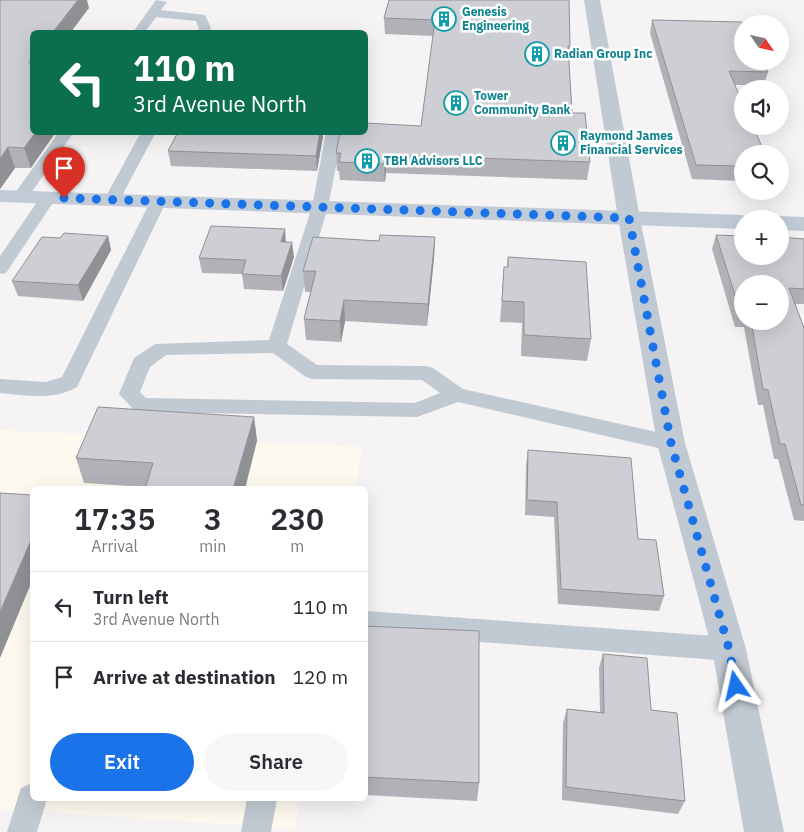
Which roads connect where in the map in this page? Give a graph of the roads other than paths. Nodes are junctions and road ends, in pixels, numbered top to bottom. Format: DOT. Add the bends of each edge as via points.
graph roads {
  1 [pos="162,0"];
  2 [pos="592,0"];
  3 [pos="153,13"];
  4 [pos="140,30"];
  5 [pos="204,30"];
  6 [pos="64,135"];
  7 [pos="147,135"];
  8 [pos="334,135"];
  9 [pos="10,197"];
  10 [pos="48,198"];
  11 [pos="112,200"];
  12 [pos="158,202"];
  13 [pos="320,208"];
  14 [pos="629,218"];
  15 [pos="734,222"];
  16 [pos="789,223"];
  17 [pos="804,224"];
  18 [pos="0,269"];
  19 [pos="277,346"];
  20 [pos="0,386"];
  21 [pos="457,395"];
  22 [pos="671,443"];
  23 [pos="368,622"];
  24 [pos="729,649"];
  25 [pos="31,801"];
  26 [pos="262,801"];
  27 [pos="22,832"];
  28 [pos="256,832"];
  29 [pos="764,832"];
  1 -- 3 [label="lane"];
  2 -- 14 [label="street"];
  3 -- 4 [label="lane"];
  3 -- 5 [label="lane" via="201,18"];
  6 -- 9 [label="lane"];
  7 -- 11 [label="lane"];
  8 -- 13 [label="lane"];
  9 -- 10 [label="main road"];
  10 -- 11 [label="main road"];
  10 -- 18 [label="lane"];
  11 -- 12 [label="main road"];
  12 -- 13 [label="main road"];
  12 -- 20 [label="lane" via="70,382 53,389"];
  13 -- 14 [label="main road"];
  13 -- 19 [label="lane"];
  14 -- 15 [label="main road"];
  14 -- 22 [label="street"];
  16 -- 17 [label="main road"];
  19 -- 21 [label="lane" via="312,372 426,373"];
  19 -- 21 [label="lane" via="162,349 141,363 130,394 141,406 417,410"];
  21 -- 22 [label="lane"];
  22 -- 24 [label="street"];
  23 -- 24 [label="lane"];
  24 -- 29 [label="street"];
  25 -- 27 [label="lane"];
  26 -- 28 [label="lane"];
}
